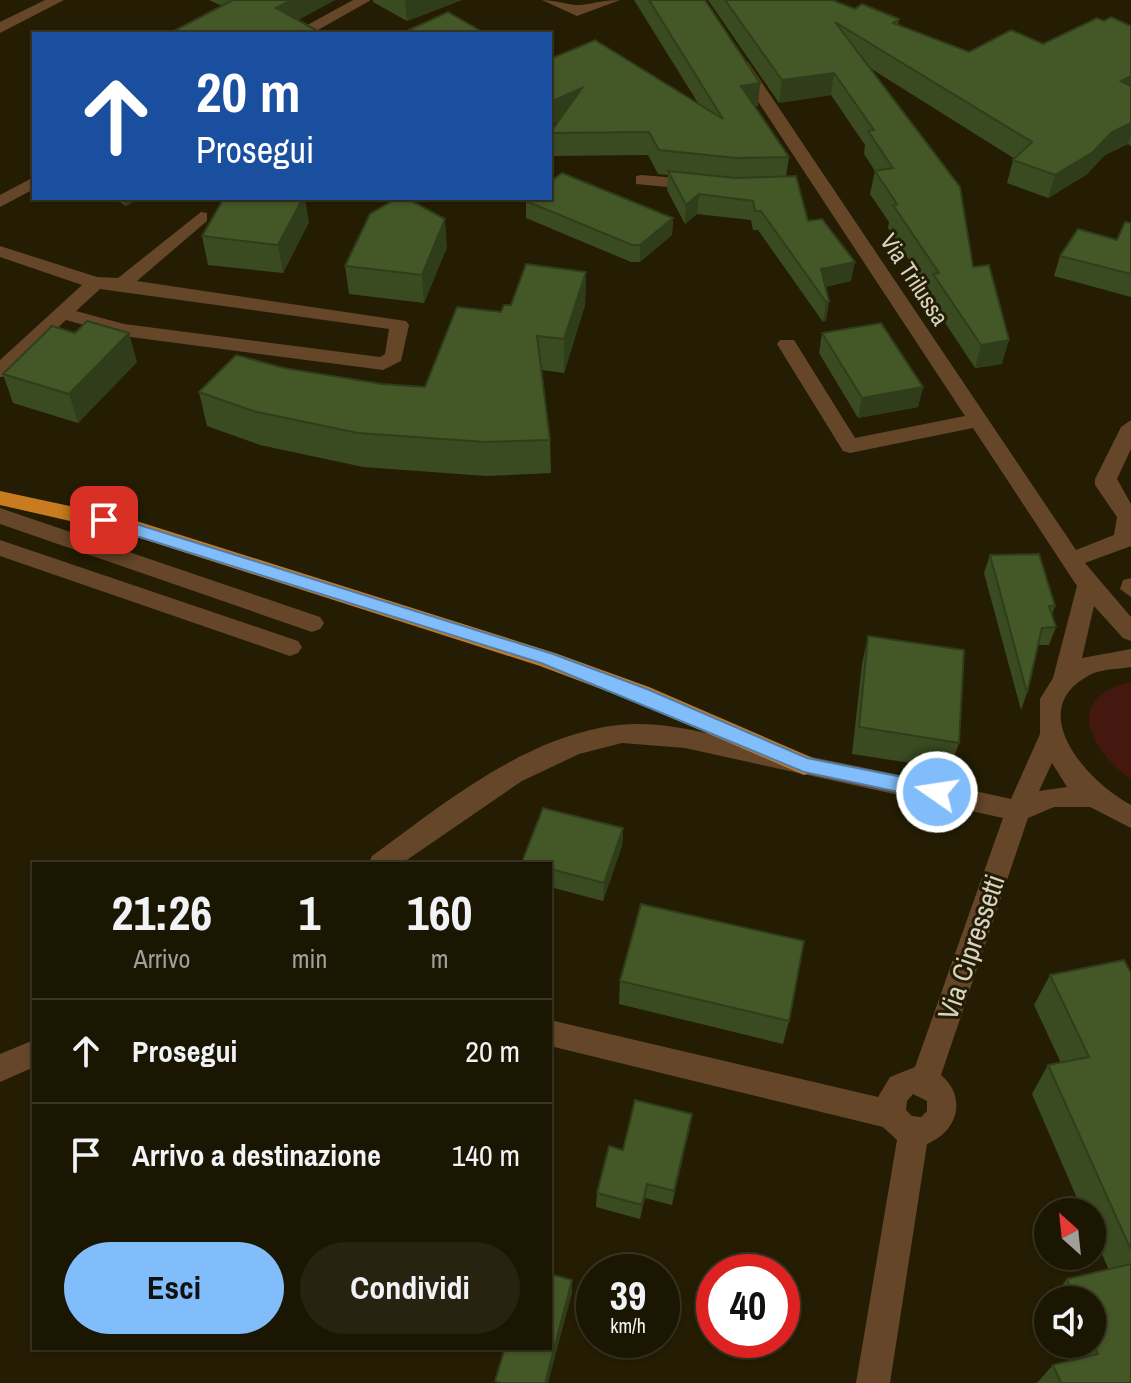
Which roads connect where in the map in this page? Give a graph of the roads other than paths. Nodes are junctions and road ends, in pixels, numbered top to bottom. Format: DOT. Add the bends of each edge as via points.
graph roads {
  1 [pos="57,0"];
  2 [pos="364,0"];
  3 [pos="549,0"];
  4 [pos="613,0"];
  5 [pos="0,28"];
  6 [pos="303,32"];
  7 [pos="730,47"];
  8 [pos="642,180"];
  9 [pos="32,183"];
  10 [pos="719,187"];
  11 [pos="794,187"];
  12 [pos="824,187"];
  13 [pos="0,202"];
  14 [pos="201,217"];
  15 [pos="0,251"];
  16 [pos="95,283"];
  17 [pos="122,284"];
  18 [pos="63,313"];
  19 [pos="787,344"];
  20 [pos="0,371"];
  21 [pos="976,420"];
  22 [pos="1131,427"];
  23 [pos="0,498"];
  24 [pos="0,516"];
  25 [pos="1127,539"];
  26 [pos="0,548"];
  27 [pos="1072,560"];
  28 [pos="1088,585"];
  29 [pos="312,623"];
  30 [pos="1131,632"];
  31 [pos="290,647"];
  32 [pos="1131,658"];
  33 [pos="1064,682"];
  34 [pos="1050,738"];
  35 [pos="804,765"];
  36 [pos="1092,797"];
  37 [pos="1018,811"];
  38 [pos="1131,817"];
  39 [pos="384,862"];
  40 [pos="552,1034"];
  41 [pos="32,1054"];
  42 [pos="0,1068"];
  43 [pos="924,1083"];
  44 [pos="904,1123"];
  45 [pos="873,1383"];
  1 -- 5 [label="street"];
  2 -- 6 [label="street"];
  3 -- 4 [label="street" via="577,11"];
  7 -- 12 [label="street, Via Trilussa"];
  8 -- 10 [label="street"];
  9 -- 13 [label="street"];
  11 -- 12 [label="street"];
  12 -- 21 [label="street, Via Trilussa"];
  14 -- 17 [label="street"];
  15 -- 16 [label="street"];
  16 -- 17 [label="street"];
  16 -- 18 [label="street"];
  17 -- 18 [label="street" via="399,325 401,334 394,357 383,364 123,330"];
  18 -- 20 [label="street"];
  19 -- 21 [label="street" via="850,446"];
  21 -- 27 [label="street, Via Trilussa"];
  22 -- 25 [label="street" via="1106,479 1125,507"];
  23 -- 35 [label="highway" via="130,527 547,659"];
  24 -- 29 [label="street"];
  25 -- 27 [label="street"];
  26 -- 31 [label="street"];
  27 -- 28 [label="street, Via Trilussa"];
  28 -- 30 [label="street, Via Trilussa"];
  28 -- 33 [label="street, Via Cipressetti"];
  32 -- 33 [label="street" via="1086,666"];
  33 -- 34 [label="street, Via Cipressetti" via="1053,698"];
  34 -- 36 [label="street" via="1059,759"];
  34 -- 37 [label="street, Via Cipressetti"];
  35 -- 37 [label="street"];
  35 -- 39 [label="street" via="643,733 603,737 560,750 525,769"];
  36 -- 37 [label="street" via="1052,797"];
  36 -- 38 [label="street"];
  37 -- 43 [label="street, Via Cipressetti"];
  40 -- 44 [label="street"];
  41 -- 42 [label="street"];
  43 -- 44 [label="street" via="906,1082 890,1099"];
  43 -- 44 [label="street" via="938,1094 944,1110 938,1124 923,1131"];
  44 -- 45 [label="street"];
}
